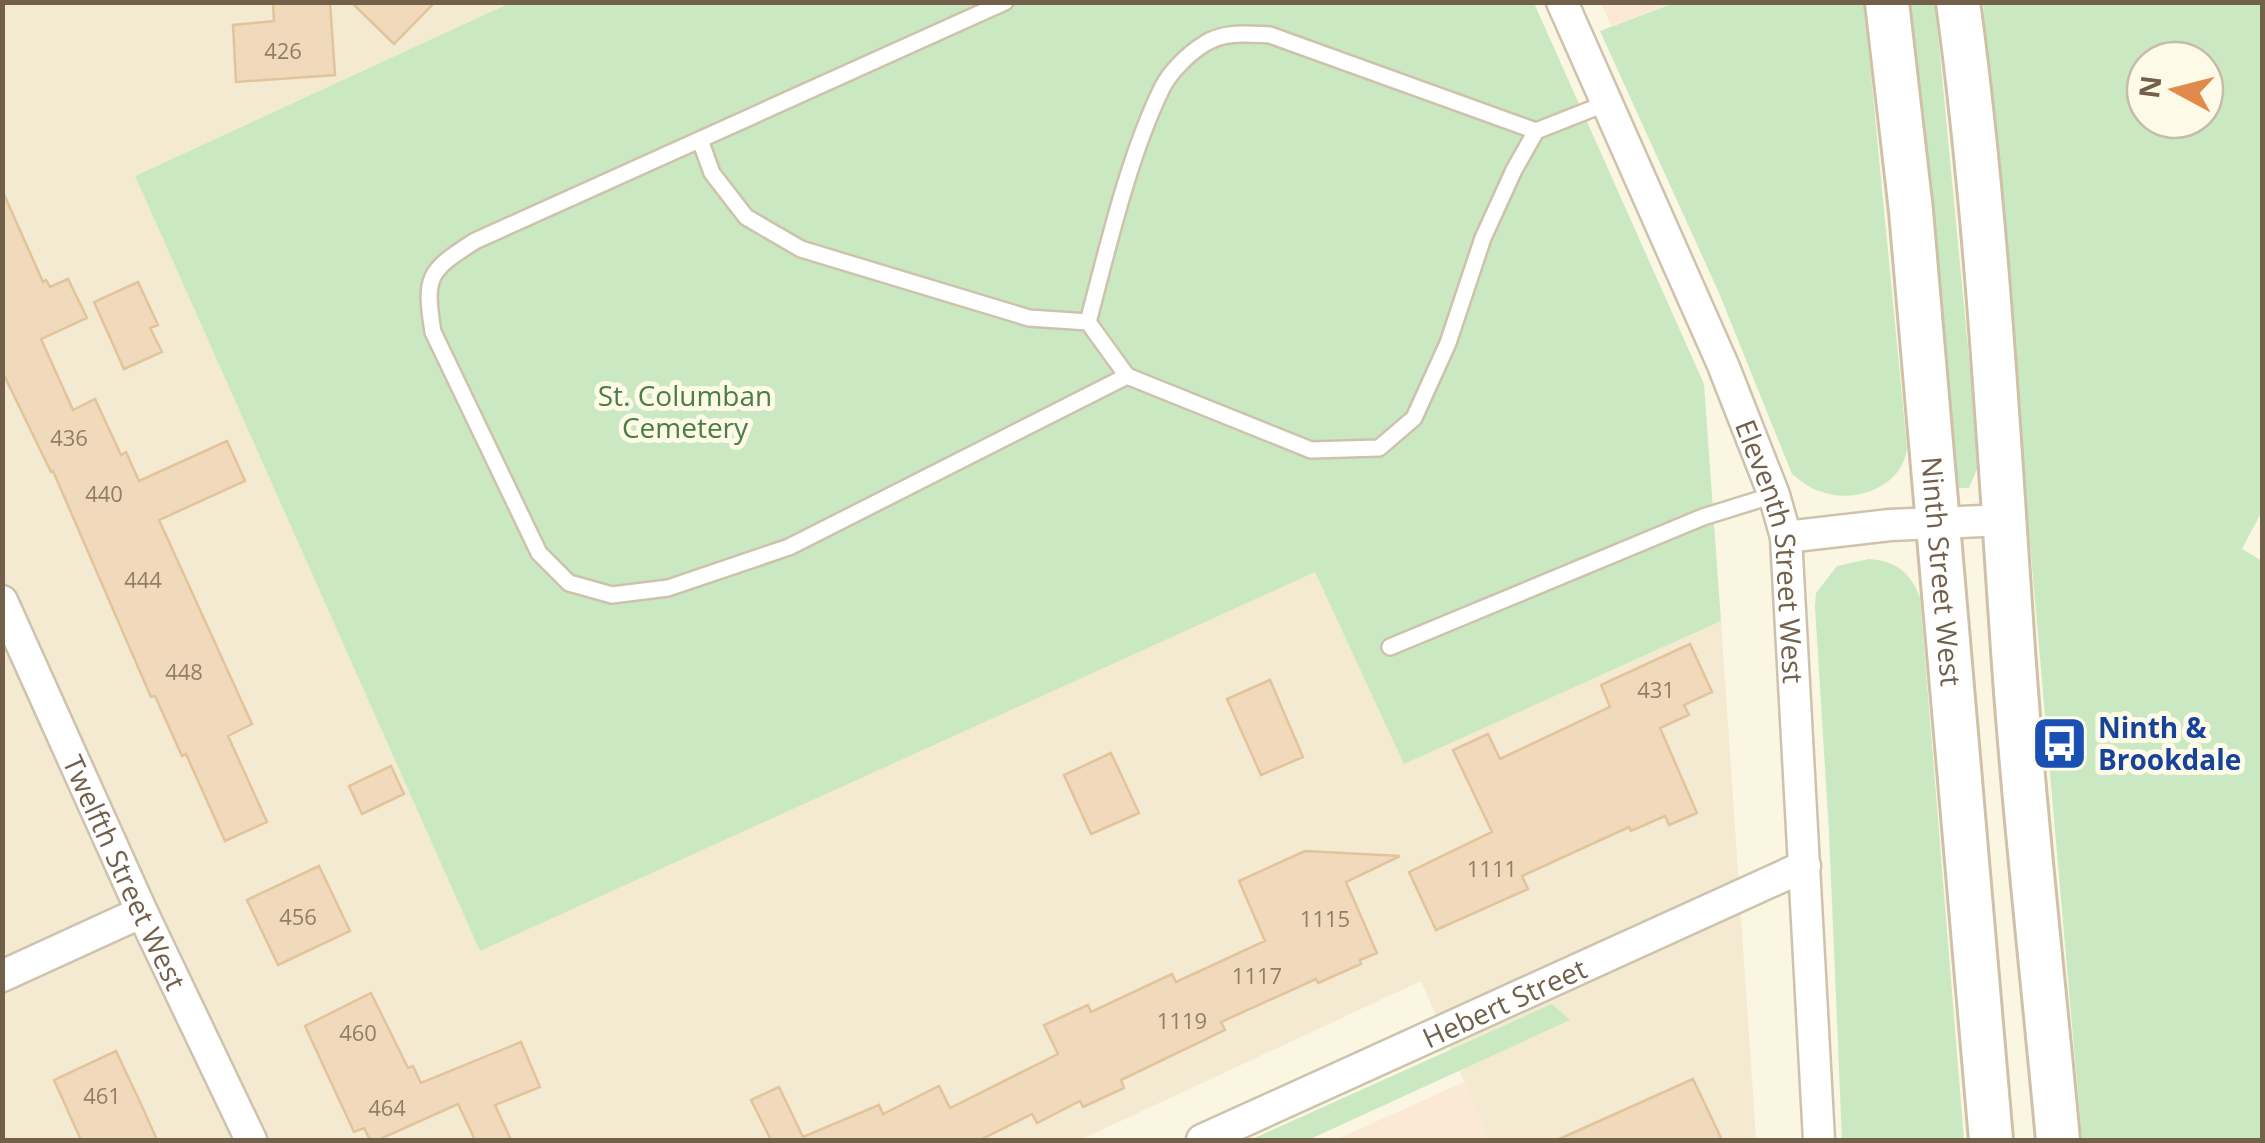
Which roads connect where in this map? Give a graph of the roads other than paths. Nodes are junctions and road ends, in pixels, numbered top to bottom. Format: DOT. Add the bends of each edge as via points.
graph roads {
  1 [pos="1005,2"];
  2 [pos="1562,2"];
  3 [pos="1887,2"];
  4 [pos="1958,2"];
  5 [pos="1607,104"];
  6 [pos="1536,131"];
  7 [pos="700,140"];
  8 [pos="1088,322"];
  9 [pos="1127,376"];
  10 [pos="1774,495"];
  11 [pos="2006,520"];
  12 [pos="1938,523"];
  13 [pos="1786,537"];
  14 [pos="2,601"];
  15 [pos="1390,647"];
  16 [pos="1805,866"];
  17 [pos="142,912"];
  18 [pos="2,976"];
  19 [pos="251,1140"];
  20 [pos="1202,1140"];
  21 [pos="1819,1140"];
  22 [pos="1992,1140"];
  23 [pos="2058,1140"];
  1 -- 7 [label="lane"];
  2 -- 5 [label="street, Eleventh Street West"];
  3 -- 12 [label="main road, Ninth Street West"];
  4 -- 11 [label="main road" via="1975,128"];
  5 -- 6 [label="lane"];
  5 -- 10 [label="street, Eleventh Street West"];
  6 -- 8 [label="lane" via="1270,36 1233,33 1207,42 1163,85"];
  6 -- 9 [label="lane" via="1483,238 1414,418 1379,448 1311,450"];
  7 -- 8 [label="lane" via="712,173 746,217 801,249 1028,318"];
  7 -- 9 [label="lane" via="475,241 440,263 427,294 433,332 539,553 569,583 612,595 668,588 790,547"];
  8 -- 9 [label="lane"];
  10 -- 13 [label="street, Eleventh Street West"];
  10 -- 15 [label="lane"];
  11 -- 12 [label="street"];
  11 -- 23 [label="main road"];
  12 -- 13 [label="street"];
  12 -- 22 [label="main road, Ninth Street West"];
  13 -- 16 [label="street, Eleventh Street West"];
  14 -- 17 [label="street, Twelfth Street West"];
  16 -- 20 [label="street, Hebert Street"];
  16 -- 21 [label="street, Eleventh Street West"];
  17 -- 18 [label="street"];
  17 -- 19 [label="street, Twelfth Street West"];
}
